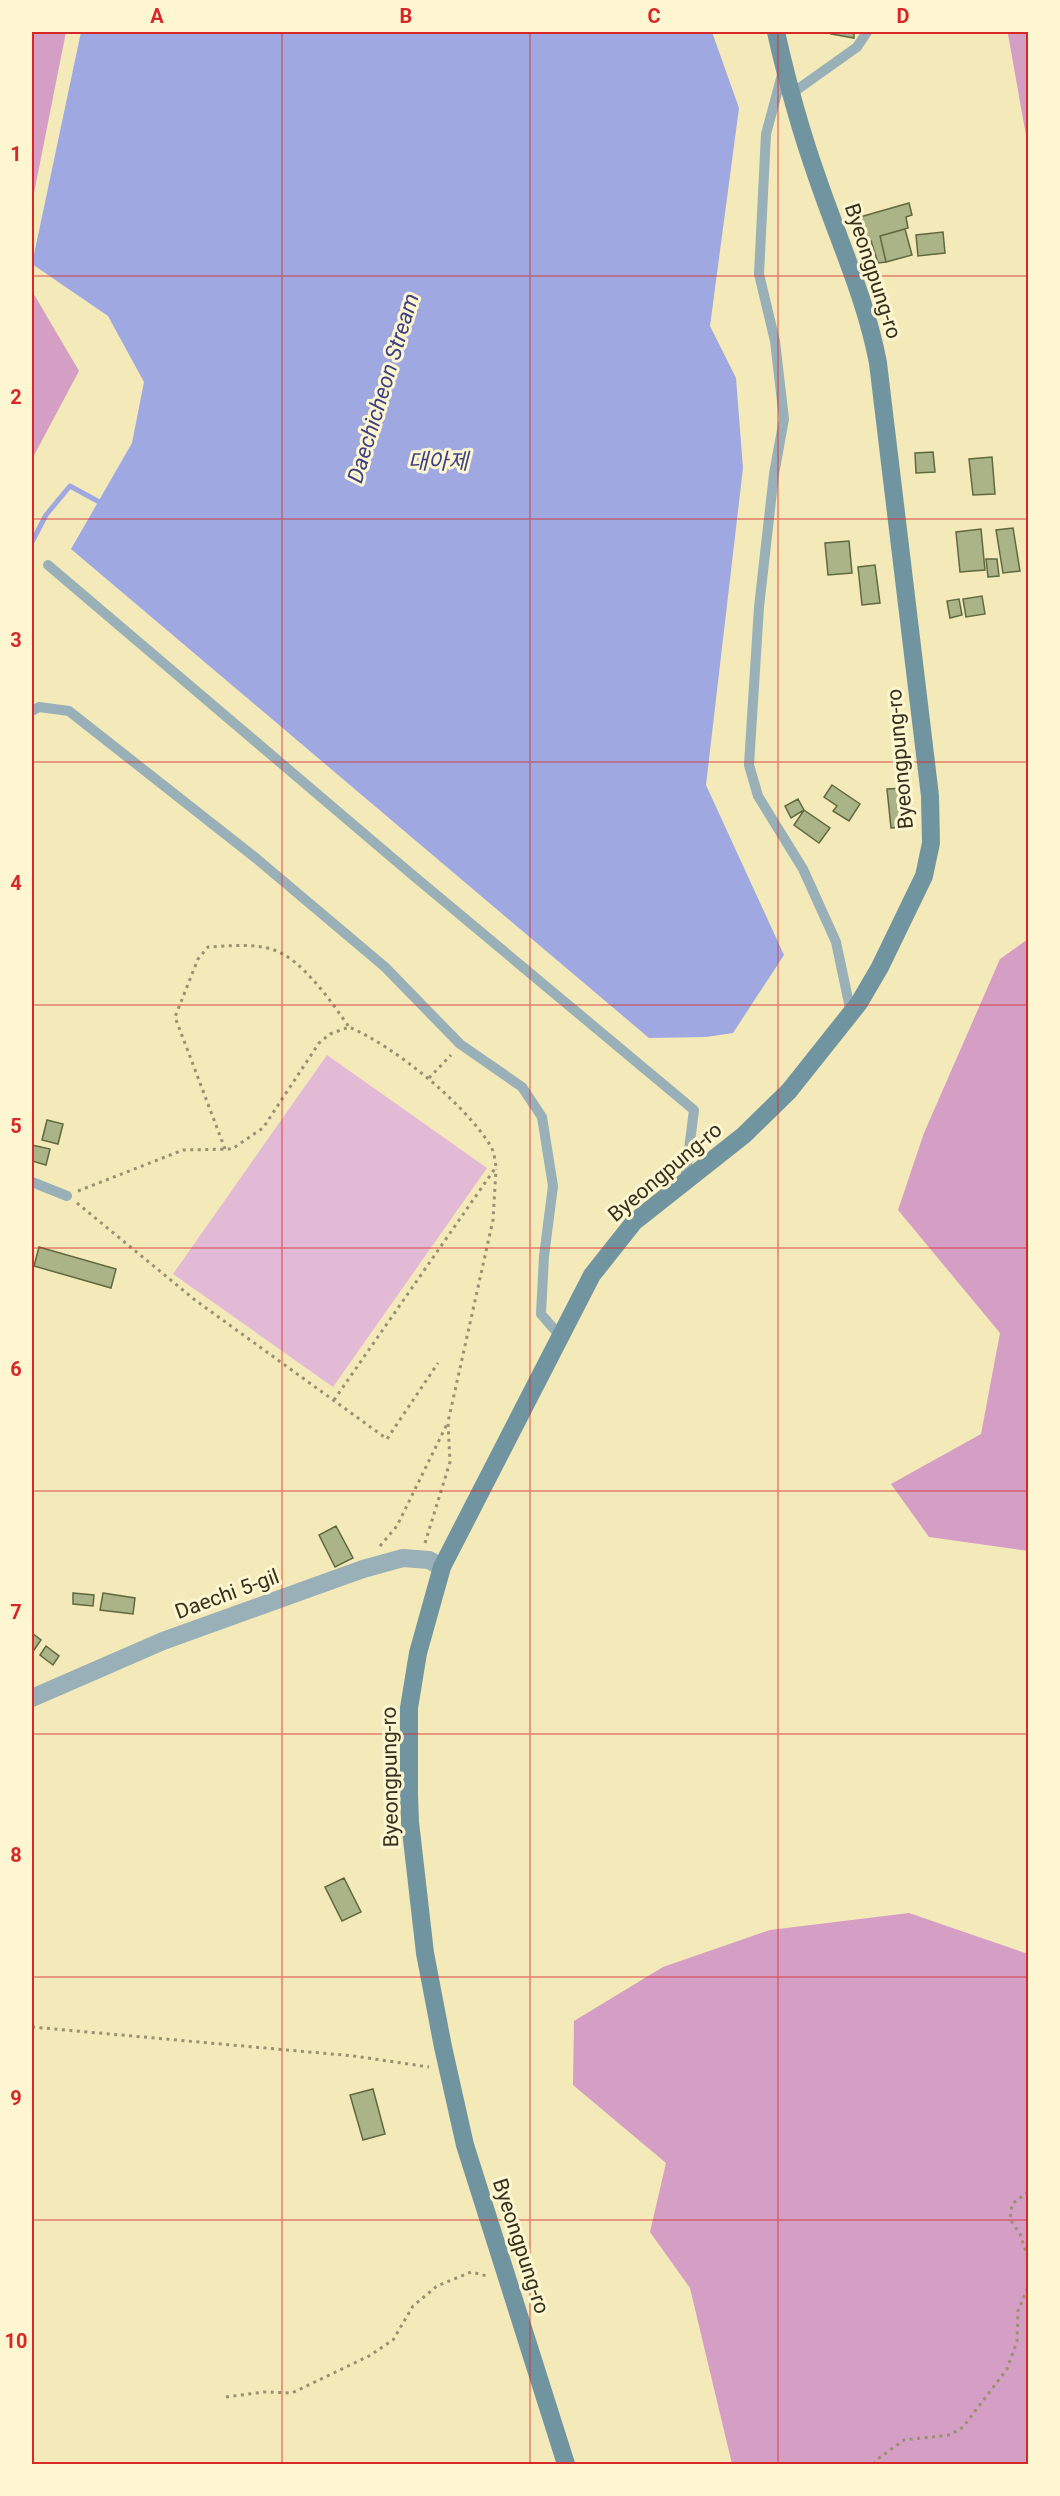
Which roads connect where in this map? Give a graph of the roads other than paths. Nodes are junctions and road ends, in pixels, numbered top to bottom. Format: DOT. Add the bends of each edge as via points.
graph roads {
  1 [pos="776,32"];
  2 [pos="867,32"];
  3 [pos="784,67"];
  4 [pos="791,94"];
  5 [pos="48,565"];
  6 [pos="32,711"];
  7 [pos="851,1014"];
  8 [pos="32,1182"];
  9 [pos="685,1182"];
  10 [pos="67,1196"];
  11 [pos="561,1337"];
  12 [pos="442,1568"];
  13 [pos="32,1698"];
  14 [pos="566,2464"];
  1 -- 3 [label="main road, Byeongpung-ro"];
  2 -- 4 [label="lane" via="857,47"];
  3 -- 4 [label="main road, Byeongpung-ro"];
  3 -- 7 [label="lane" via="766,134 759,274 775,341 784,419 759,606 749,765 758,796 803,869 836,942"];
  4 -- 7 [label="main road, Byeongpung-ro" via="872,331 930,796 931,843 924,876 880,967"];
  5 -- 9 [label="lane" via="694,1110"];
  6 -- 11 [label="lane" via="39,707 69,711 257,858 386,967 460,1044 522,1087 542,1117 553,1185 542,1314"];
  7 -- 9 [label="main road, Byeongpung-ro" via="789,1091 744,1135"];
  8 -- 10 [label="lane"];
  9 -- 11 [label="main road, Byeongpung-ro" via="634,1222 616,1244 592,1275"];
  11 -- 12 [label="main road, Byeongpung-ro"];
  12 -- 13 [label="street, Daechi 5-gil" via="429,1560 403,1558 357,1571 163,1641"];
  12 -- 14 [label="main road, Byeongpung-ro" via="418,1653 409,1708 410,1822 425,1953 465,2145"];
}
